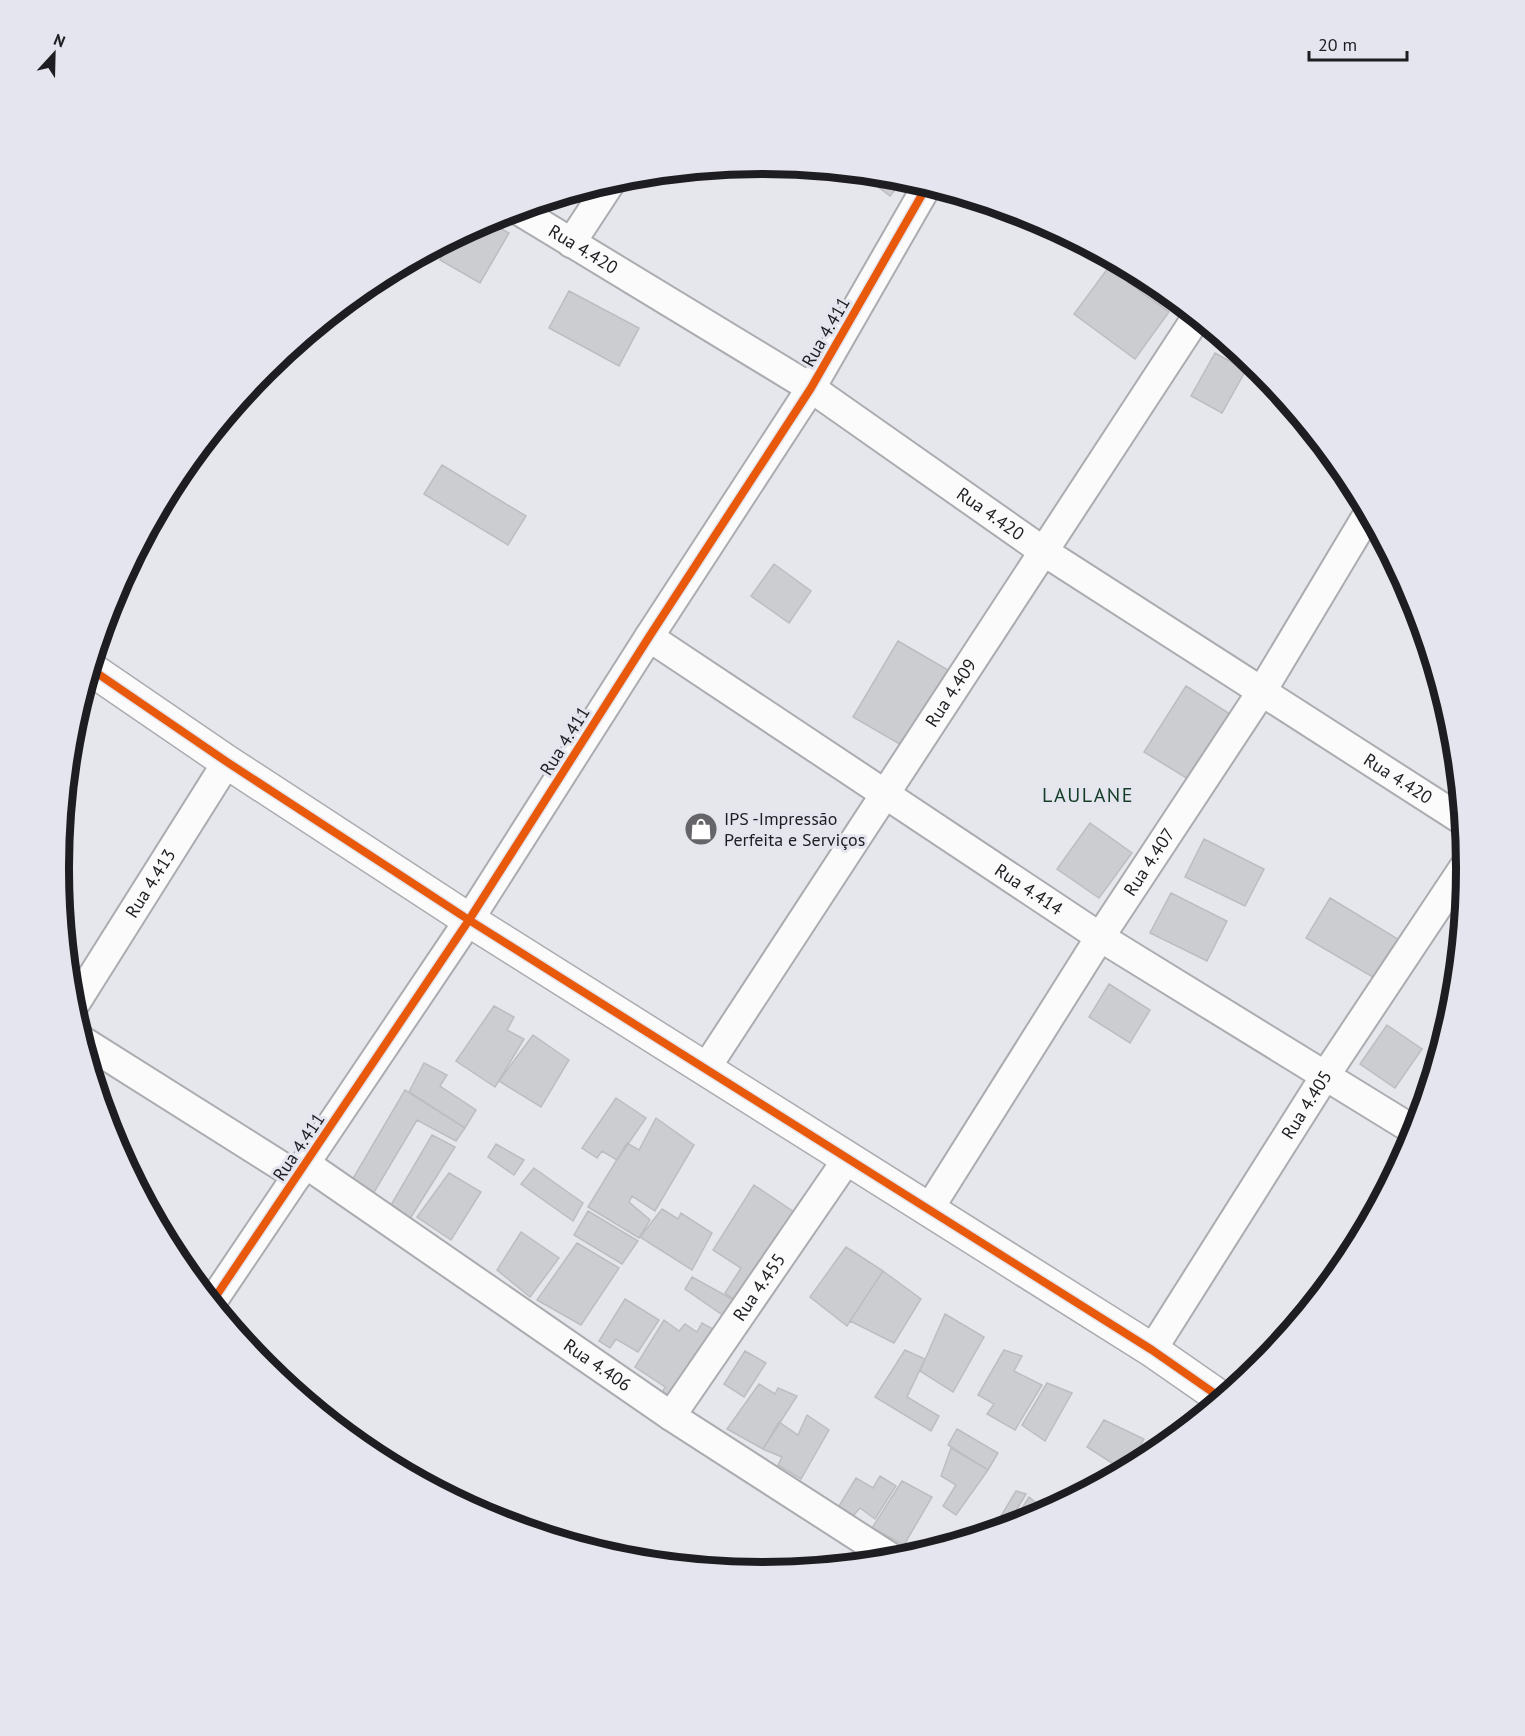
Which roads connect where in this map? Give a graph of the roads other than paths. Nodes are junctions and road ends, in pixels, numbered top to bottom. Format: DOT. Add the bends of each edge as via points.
graph roads {
  1 [pos="604,193"];
  2 [pos="923,194"];
  3 [pos="527,216"];
  4 [pos="571,243"];
  5 [pos="1192,324"];
  6 [pos="811,388"];
  7 [pos="1363,522"];
  8 [pos="1043,551"];
  9 [pos="649,637"];
  10 [pos="98,673"];
  11 [pos="1262,691"];
  12 [pos="227,762"];
  13 [pos="885,794"];
  14 [pos="1454,815"];
  15 [pos="1456,879"];
  16 [pos="469,920"];
  17 [pos="1100,937"];
  18 [pos="80,994"];
  19 [pos="93,1047"];
  20 [pos="706,1068"];
  21 [pos="1325,1076"];
  22 [pos="1406,1125"];
  23 [pos="848,1158"];
  24 [pos="302,1170"];
  25 [pos="929,1209"];
  26 [pos="216,1295"];
  27 [pos="1152,1350"];
  28 [pos="1215,1394"];
  29 [pos="671,1416"];
  30 [pos="881,1551"];
  1 -- 4 [label="street"];
  2 -- 6 [label="street, Rua 4.411"];
  3 -- 4 [label="street, Rua 4.420"];
  4 -- 6 [label="street, Rua 4.420"];
  5 -- 8 [label="street, Rua 4.409"];
  6 -- 8 [label="street, Rua 4.420"];
  6 -- 9 [label="street, Rua 4.411"];
  7 -- 11 [label="street, Rua 4.407"];
  8 -- 11 [label="street, Rua 4.420"];
  8 -- 13 [label="street, Rua 4.409"];
  9 -- 13 [label="street, Rua 4.414"];
  9 -- 16 [label="street, Rua 4.411"];
  10 -- 12 [label="street"];
  11 -- 14 [label="street, Rua 4.420"];
  11 -- 17 [label="street, Rua 4.407"];
  12 -- 16 [label="street"];
  12 -- 18 [label="street, Rua 4.413"];
  13 -- 17 [label="street, Rua 4.414"];
  13 -- 20 [label="street, Rua 4.409"];
  15 -- 21 [label="street, Rua 4.405"];
  16 -- 20 [label="street"];
  16 -- 24 [label="street, Rua 4.411"];
  17 -- 21 [label="street, Rua 4.414"];
  17 -- 25 [label="street, Rua 4.407"];
  19 -- 24 [label="street, Rua 4.406"];
  20 -- 23 [label="street"];
  21 -- 22 [label="street, Rua 4.414"];
  21 -- 27 [label="street, Rua 4.405"];
  23 -- 25 [label="street"];
  23 -- 29 [label="street, Rua 4.455"];
  24 -- 26 [label="street, Rua 4.411"];
  24 -- 29 [label="street, Rua 4.406"];
  25 -- 27 [label="street"];
  27 -- 28 [label="street"];
  29 -- 30 [label="street, Rua 4.406"];
}
